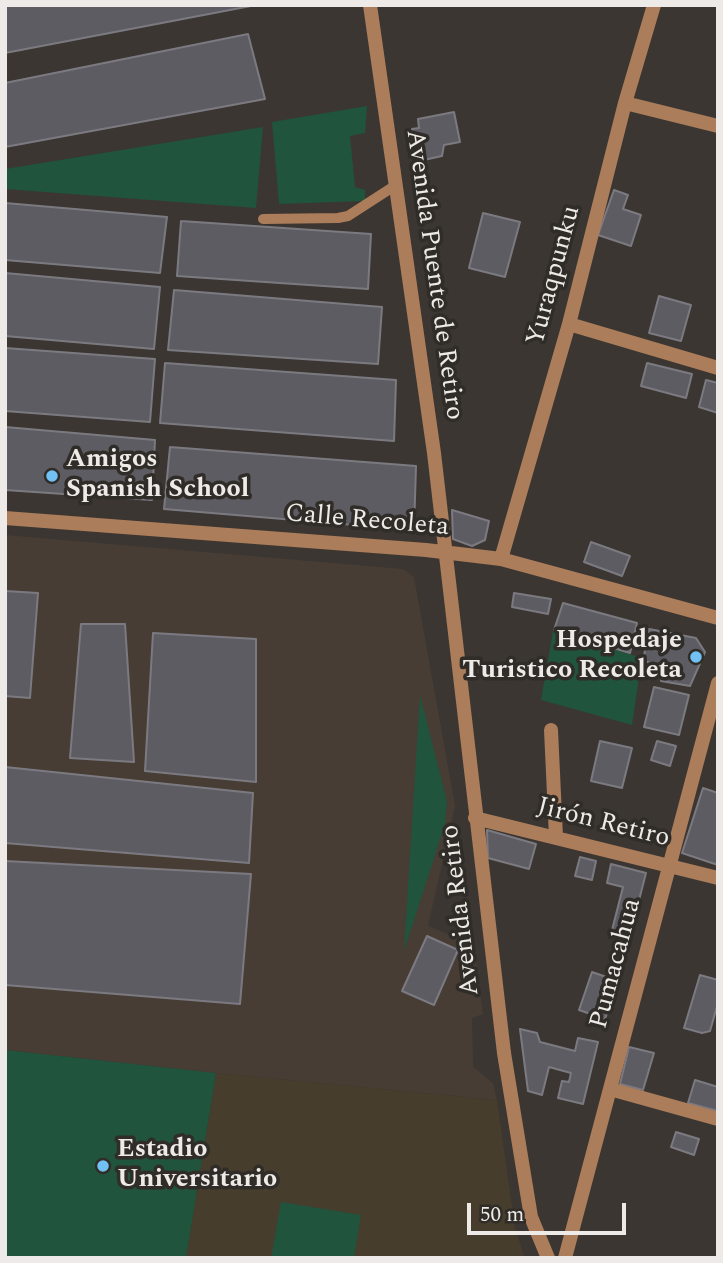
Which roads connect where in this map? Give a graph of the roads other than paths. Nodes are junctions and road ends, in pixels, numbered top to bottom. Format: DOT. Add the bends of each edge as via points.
graph roads {
  1 [pos="370,5"];
  2 [pos="654,5"];
  3 [pos="625,103"];
  4 [pos="718,127"];
  5 [pos="396,186"];
  6 [pos="263,219"];
  7 [pos="569,324"];
  8 [pos="718,368"];
  9 [pos="5,518"];
  10 [pos="446,553"];
  11 [pos="501,559"];
  12 [pos="718,618"];
  13 [pos="718,683"];
  14 [pos="551,730"];
  15 [pos="475,818"];
  16 [pos="556,837"];
  17 [pos="669,865"];
  18 [pos="718,878"];
  19 [pos="610,1089"];
  20 [pos="718,1119"];
  21 [pos="548,1258"];
  22 [pos="565,1258"];
  1 -- 5 [label="street, Avenida Puente de Retiro"];
  2 -- 3 [label="street, Yuraqpunku"];
  3 -- 4 [label="street"];
  3 -- 7 [label="street, Yuraqpunku"];
  5 -- 6 [label="lane" via="348,216"];
  5 -- 10 [label="street, Avenida Puente de Retiro"];
  7 -- 8 [label="street"];
  7 -- 11 [label="street, Yuraqpunku"];
  9 -- 10 [label="street, Calle Recoleta"];
  10 -- 11 [label="street, Calle Recoleta"];
  10 -- 15 [label="street, Avenida Retiro"];
  11 -- 12 [label="street, Calle Recoleta"];
  13 -- 17 [label="street, Pumacahua"];
  14 -- 16 [label="street"];
  15 -- 16 [label="street, Jirón Retiro"];
  15 -- 21 [label="street, Avenida Retiro" via="504,1053 531,1217"];
  16 -- 17 [label="street, Jirón Retiro"];
  17 -- 18 [label="street, Jirón Retiro"];
  17 -- 19 [label="street, Pumacahua"];
  19 -- 20 [label="street"];
  19 -- 22 [label="street, Pumacahua"];
}
